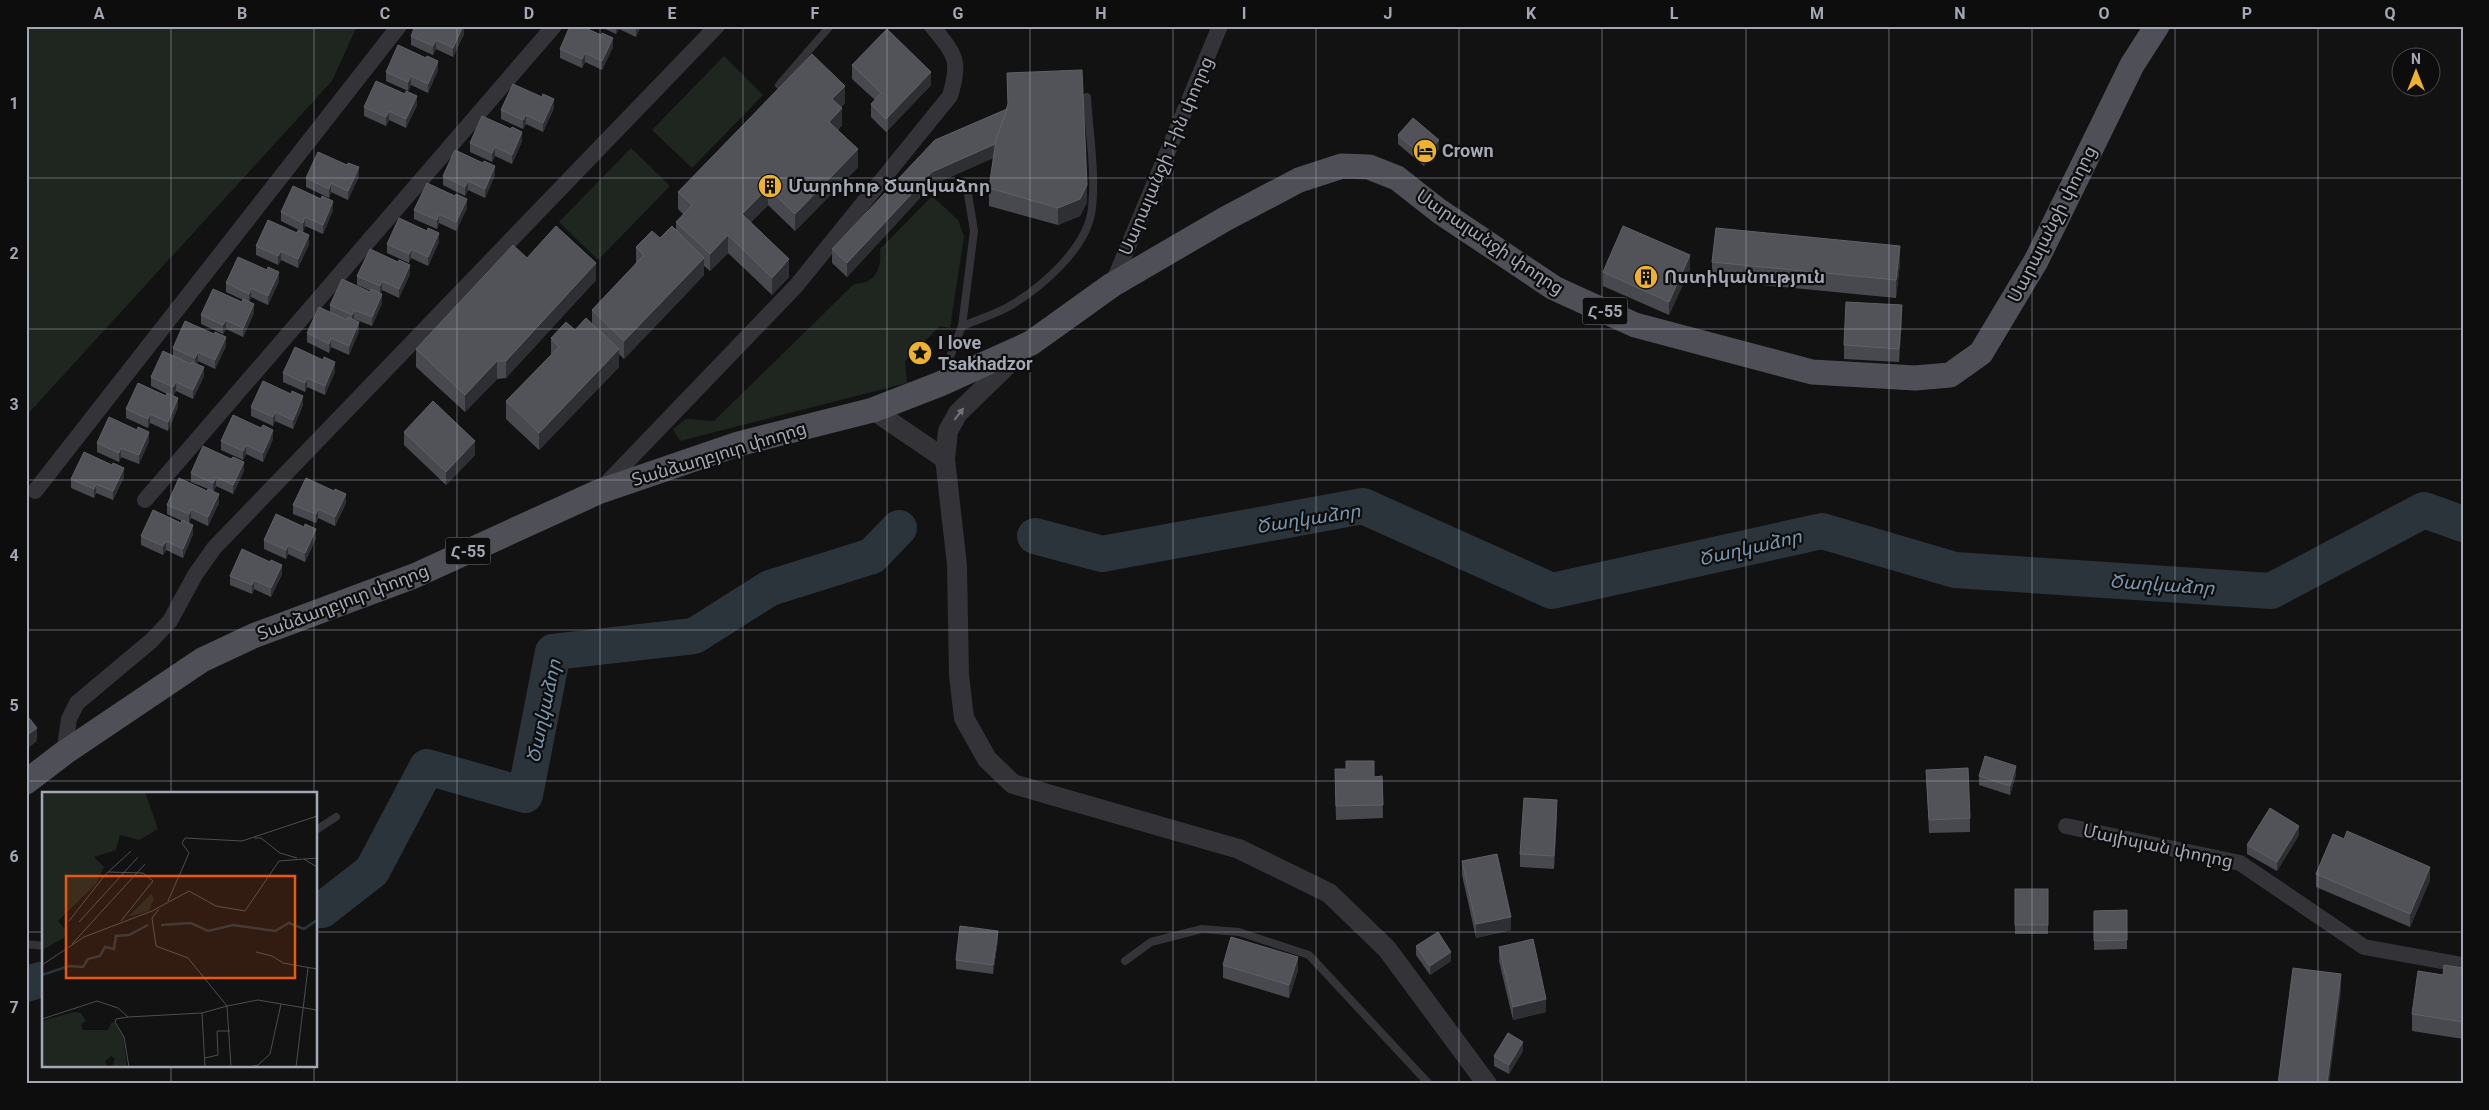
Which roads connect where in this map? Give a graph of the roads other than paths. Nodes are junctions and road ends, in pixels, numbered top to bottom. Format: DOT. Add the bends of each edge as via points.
graph roads {
  1 [pos="399,26"];
  2 [pos="554,26"];
  3 [pos="717,26"];
  4 [pos="830,26"];
  5 [pos="932,26"];
  6 [pos="1220,26"];
  7 [pos="2157,26"];
  8 [pos="779,85"];
  9 [pos="1087,97"];
  10 [pos="968,194"];
  11 [pos="1112,285"];
  12 [pos="962,326"];
  13 [pos="1031,343"];
  14 [pos="940,384"];
  15 [pos="873,410"];
  16 [pos="945,459"];
  17 [pos="35,491"];
  18 [pos="598,492"];
  19 [pos="145,500"];
  20 [pos="64,753"];
  21 [pos="26,782"];
  22 [pos="336,817"];
  23 [pos="2066,826"];
  24 [pos="318,829"];
  25 [pos="26,944"];
  26 [pos="42,946"];
  27 [pos="1125,961"];
  28 [pos="2463,965"];
  29 [pos="1429,1084"];
  30 [pos="1487,1084"];
  1 -- 17 [label="street"];
  2 -- 19 [label="street"];
  3 -- 20 [label="street" via="214,548 170,621 77,703 69,718"];
  4 -- 8 [label="lane"];
  5 -- 18 [label="street" via="954,53 957,74 950,96 796,286"];
  6 -- 11 [label="street, Սարալանջի 1-ին փողոց"];
  7 -- 11 [label="main road, Սարալանջի փողոց / Հ-55" via="2132,65 2036,261 1981,353 1950,375 1915,378 1812,372 1635,326 1554,288 1439,211 1397,178 1369,167 1342,166 1300,180 1224,219"];
  9 -- 12 [label="lane" via="1092,210 1081,240 1036,289 1006,308"];
  10 -- 12 [label="lane" via="974,231"];
  11 -- 13 [label="main road, Սարալանջի փողոց / Հ-55"];
  12 -- 14 [label="lane"];
  13 -- 14 [label="main road, Սարալանջի փողոց / Հ-55"];
  16 -- 13 [label="street, one-way" via="948,431 958,413"];
  14 -- 15 [label="main road, Տանձաղբյուր փողոց / Հ-55"];
  15 -- 16 [label="street"];
  15 -- 18 [label="main road, Տանձաղբյուր փողոց / Հ-55" via="738,444"];
  16 -- 30 [label="street" via="957,565 959,675 964,718 987,759 1013,784 1239,849 1329,893 1387,949"];
  18 -- 20 [label="main road, Տանձաղբյուր փողոց / Հ-55" via="414,576 253,636 202,660"];
  20 -- 21 [label="main road, Տանձաղբյուր փողոց / Հ-55"];
  22 -- 24 [label="lane"];
  23 -- 28 [label="street, Մայիսյան փողոց" via="2240,863 2364,947"];
  25 -- 26 [label="lane"];
  27 -- 29 [label="lane" via="1151,942 1202,929 1239,932 1309,955"];
}
